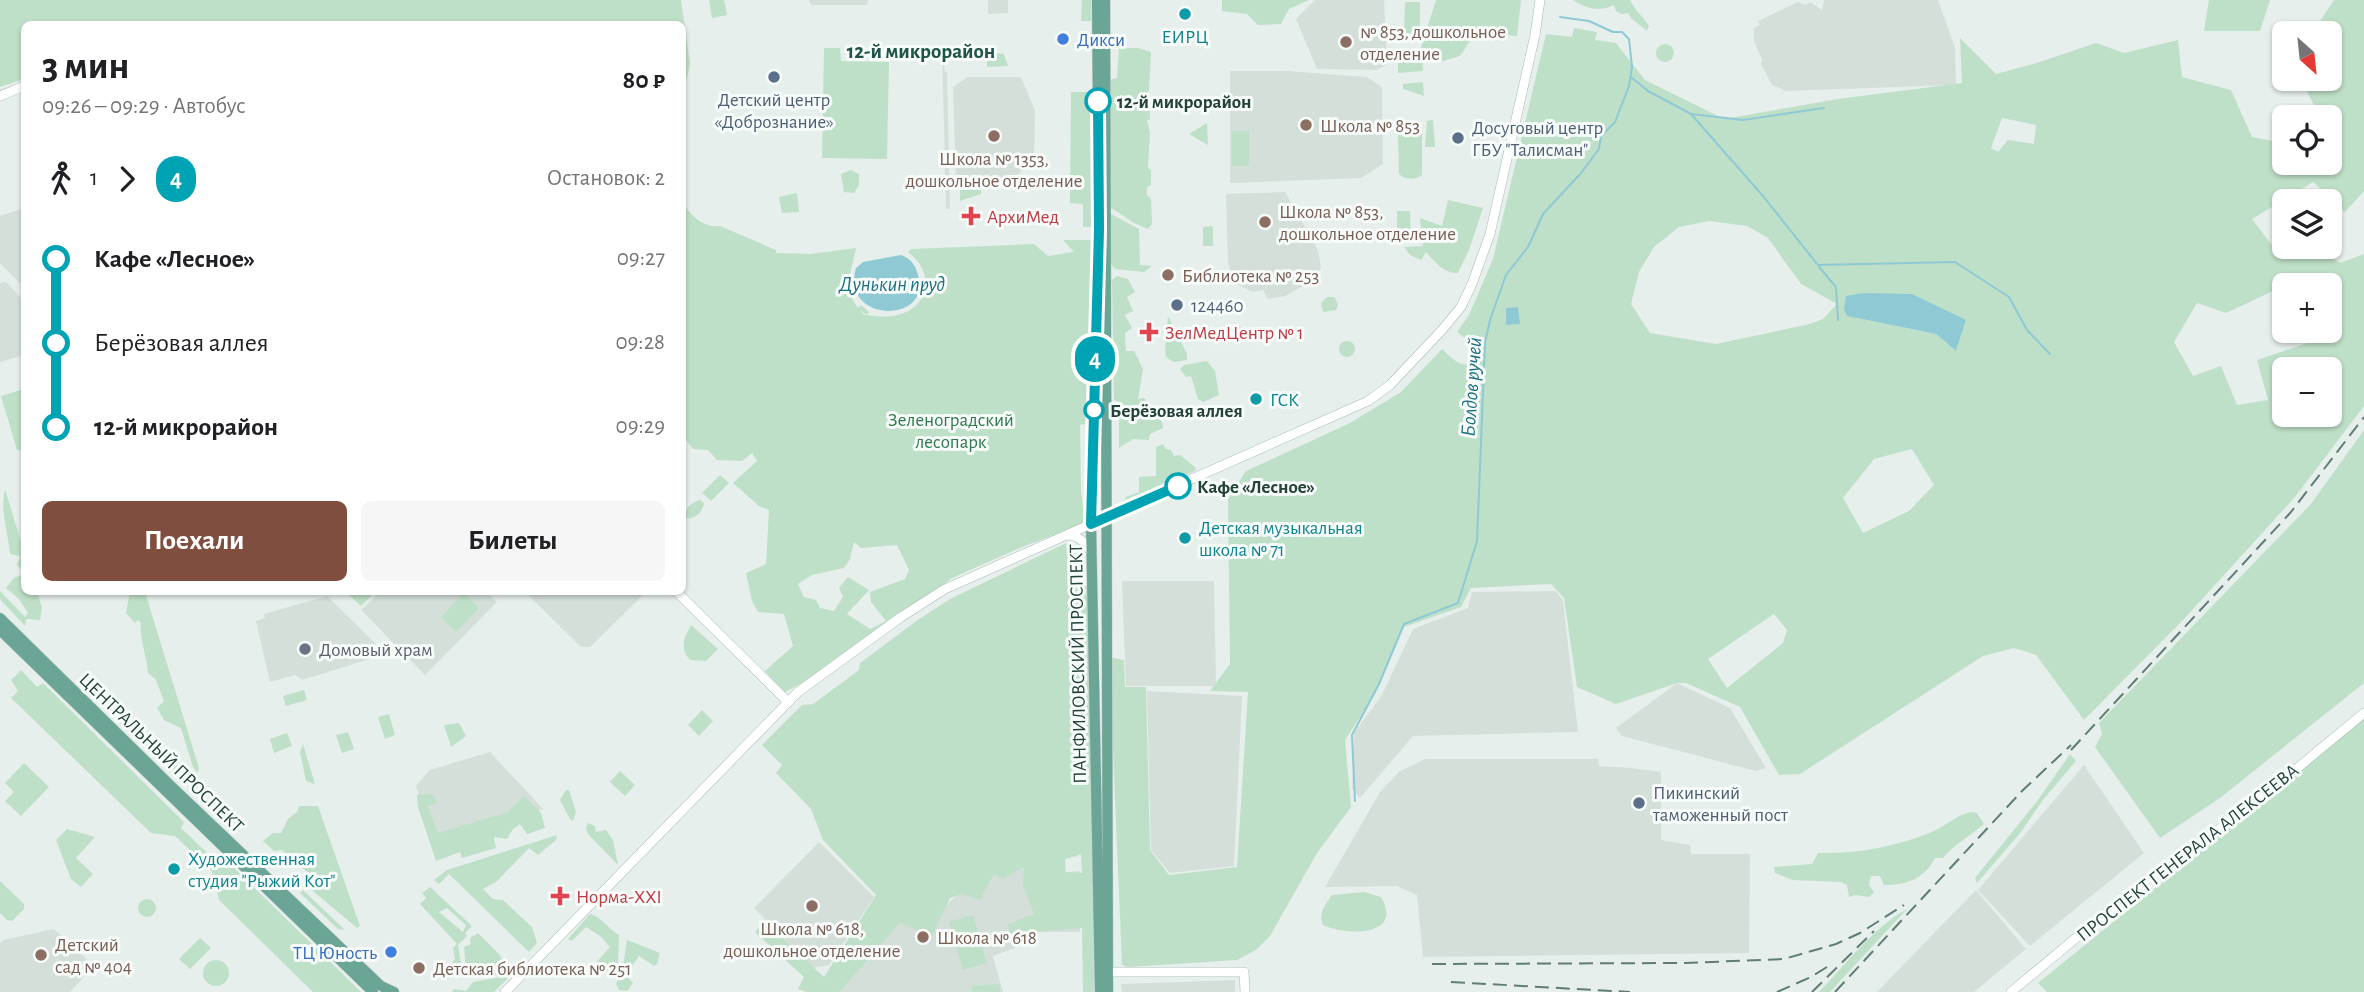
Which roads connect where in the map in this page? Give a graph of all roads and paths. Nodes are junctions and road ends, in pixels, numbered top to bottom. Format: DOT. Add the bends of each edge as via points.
graph roads {
  1 [pos="1097,0"];
  2 [pos="1105,0"];
  3 [pos="1540,0"];
  4 [pos="21,87"];
  5 [pos="0,96"];
  6 [pos="1106,517"];
  7 [pos="1091,524"];
  8 [pos="1065,534"];
  9 [pos="1092,554"];
  10 [pos="680,595"];
  11 [pos="0,618"];
  12 [pos="0,630"];
  13 [pos="78,701"];
  14 [pos="787,701"];
  15 [pos="2364,713"];
  16 [pos="1104,972"];
  17 [pos="373,992"];
  18 [pos="394,992"];
  19 [pos="505,992"];
  20 [pos="1100,992"];
  21 [pos="1108,992"];
  22 [pos="1245,992"];
  23 [pos="2011,992"];
  1 -- 7 [label="main road, ПАНФИЛОВСКИЙ ПРОСПЕКТ" via="1099,230"];
  2 -- 6 [label="main road, ПАНФИЛОВСКИЙ ПРОСПЕКТ"];
  3 -- 6 [label="street" via="1490,234 1466,296 1442,330 1390,385 1367,401"];
  4 -- 5 [label="street"];
  6 -- 7 [label="main road"];
  6 -- 16 [label="main road, ПАНФИЛОВСКИЙ ПРОСПЕКТ"];
  7 -- 8 [label="street"];
  7 -- 9 [label="main road, ПАНФИЛОВСКИЙ ПРОСПЕКТ"];
  8 -- 9 [label="street" via="1079,538"];
  8 -- 14 [label="street" via="926,600"];
  9 -- 16 [label="main road, ПАНФИЛОВСКИЙ ПРОСПЕКТ"];
  10 -- 14 [label="street"];
  11 -- 13 [label="main road, ЦЕНТРАЛЬНЫЙ ПРОСПЕКТ"];
  12 -- 13 [label="main road, ЦЕНТРАЛЬНЫЙ ПРОСПЕКТ"];
  13 -- 17 [label="main road, ЦЕНТРАЛЬНЫЙ ПРОСПЕКТ"];
  13 -- 18 [label="main road, ЦЕНТРАЛЬНЫЙ ПРОСПЕКТ" via="381,986"];
  14 -- 19 [label="street"];
  15 -- 23 [label="street, ПРОСПЕКТ ГЕНЕРАЛА АЛЕКСЕЕВА"];
  16 -- 20 [label="main road, ПАНФИЛОВСКИЙ ПРОСПЕКТ"];
  16 -- 21 [label="main road, ПАНФИЛОВСКИЙ ПРОСПЕКТ"];
  16 -- 22 [label="street" via="1244,972"];
}
